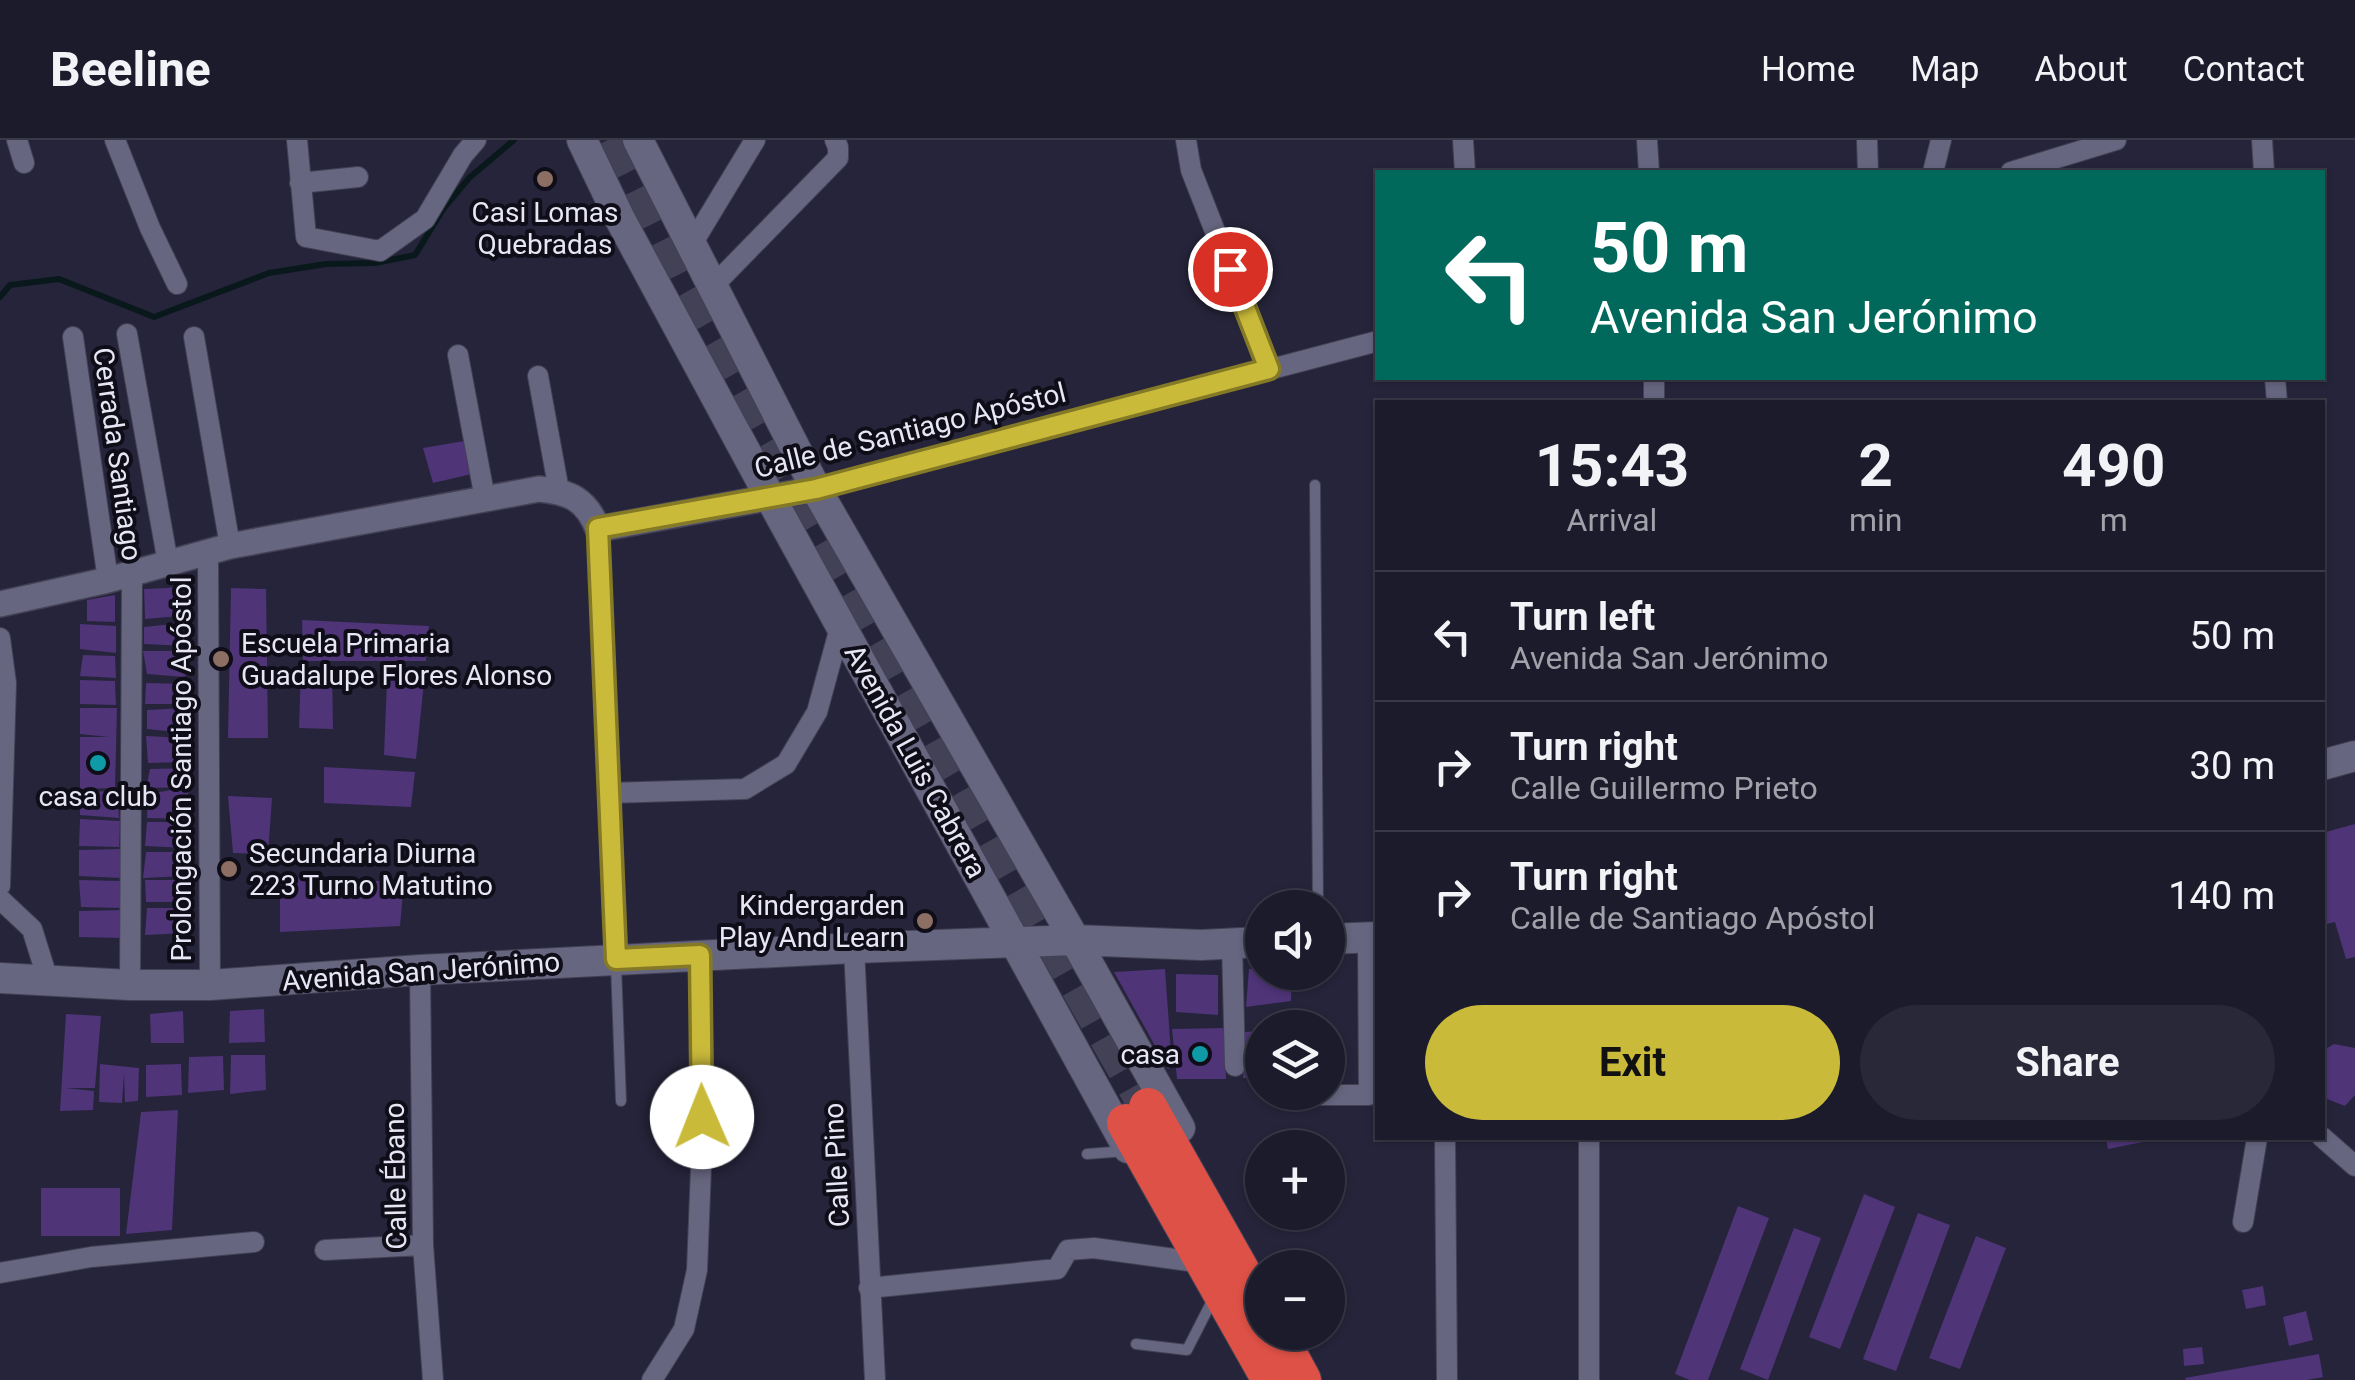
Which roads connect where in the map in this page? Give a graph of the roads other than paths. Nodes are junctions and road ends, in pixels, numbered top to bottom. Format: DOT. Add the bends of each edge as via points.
graph roads {
  1 [pos="18,140"];
  2 [pos="115,140"];
  3 [pos="297,140"];
  4 [pos="476,140"];
  5 [pos="582,140"];
  6 [pos="638,140"];
  7 [pos="755,140"];
  8 [pos="836,140"];
  9 [pos="1186,140"];
  10 [pos="1463,140"];
  11 [pos="1647,140"];
  12 [pos="1866,140"];
  13 [pos="1940,140"];
  14 [pos="2116,140"];
  15 [pos="2262,140"];
  16 [pos="24,163"];
  17 [pos="1465,170"];
  18 [pos="1649,170"];
  19 [pos="1868,170"];
  20 [pos="1933,170"];
  21 [pos="2018,170"];
  22 [pos="2264,170"];
  23 [pos="358,176"];
  24 [pos="300,183"];
  25 [pos="692,244"];
  26 [pos="177,284"];
  27 [pos="713,286"];
  28 [pos="127,334"];
  29 [pos="72,336"];
  30 [pos="194,337"];
  31 [pos="1375,342"];
  32 [pos="458,354"];
  33 [pos="1269,369"];
  34 [pos="538,376"];
  35 [pos="1315,485"];
  36 [pos="816,489"];
  37 [pos="559,491"];
  38 [pos="770,497"];
  39 [pos="485,499"];
  40 [pos="598,528"];
  41 [pos="219,549"];
  42 [pos="168,563"];
  43 [pos="120,577"];
  44 [pos="0,604"];
  45 [pos="842,624"];
  46 [pos="0,638"];
  47 [pos="3,684"];
  48 [pos="2355,756"];
  49 [pos="2325,764"];
  50 [pos="608,793"];
  51 [pos="1042,882"];
  52 [pos="0,886"];
  53 [pos="1318,890"];
  54 [pos="0,899"];
  55 [pos="993,901"];
  56 [pos="1373,937"];
  57 [pos="1345,939"];
  58 [pos="1075,940"];
  59 [pos="1014,942"];
  60 [pos="1245,943"];
  61 [pos="1232,944"];
  62 [pos="854,948"];
  63 [pos="700,955"];
  64 [pos="616,959"];
  65 [pos="420,970"];
  66 [pos="0,978"];
  67 [pos="48,980"];
  68 [pos="130,985"];
  69 [pos="210,985"];
  70 [pos="1127,1033"];
  71 [pos="1079,1059"];
  72 [pos="1235,1066"];
  73 [pos="1345,1096"];
  74 [pos="621,1101"];
  75 [pos="1135,1127"];
  76 [pos="1445,1140"];
  77 [pos="1589,1140"];
  78 [pos="2256,1140"];
  79 [pos="2325,1140"];
  80 [pos="1087,1154"];
  81 [pos="2355,1166"];
  82 [pos="2243,1222"];
  83 [pos="254,1242"];
  84 [pos="423,1245"];
  85 [pos="325,1250"];
  86 [pos="1248,1250"];
  87 [pos="1190,1261"];
  88 [pos="0,1274"];
  89 [pos="1245,1286"];
  90 [pos="869,1288"];
  91 [pos="1212,1301"];
  92 [pos="1136,1344"];
  93 [pos="1286,1350"];
  94 [pos="1305,1350"];
  95 [pos="432,1380"];
  96 [pos="652,1380"];
  97 [pos="875,1380"];
  98 [pos="1255,1380"];
  99 [pos="1271,1380"];
  100 [pos="1302,1380"];
  101 [pos="1322,1380"];
  102 [pos="1447,1380"];
  103 [pos="1590,1380"];
  1 -- 16 [label="street"];
  2 -- 26 [label="street"];
  3 -- 24 [label="street"];
  4 -- 24 [label="street" via="424,218 380,251 306,237"];
  5 -- 38 [label="main road, Avenida Luis Cabrera"];
  6 -- 25 [label="main road, Avenida Luis Cabrera"];
  7 -- 25 [label="street"];
  8 -- 27 [label="street" via="838,158"];
  9 -- 33 [label="street" via="1191,170"];
  10 -- 17 [label="street"];
  11 -- 18 [label="street"];
  12 -- 19 [label="street"];
  13 -- 20 [label="street"];
  14 -- 21 [label="street"];
  15 -- 22 [label="street"];
  23 -- 24 [label="street"];
  25 -- 27 [label="main road, Avenida Luis Cabrera"];
  27 -- 36 [label="main road, Avenida Luis Cabrera"];
  28 -- 42 [label="street"];
  29 -- 43 [label="street, Cerrada Santiago"];
  30 -- 41 [label="street, Prolongación Santiago Apóstol"];
  31 -- 33 [label="street, Calle de Santiago Apóstol"];
  32 -- 39 [label="street"];
  33 -- 36 [label="street, Calle de Santiago Apóstol"];
  34 -- 37 [label="street"];
  35 -- 53 [label="lane"];
  36 -- 38 [label="street, Calle de Santiago Apóstol"];
  36 -- 51 [label="main road, Avenida Luis Cabrera"];
  37 -- 39 [label="street" via="539,488"];
  37 -- 40 [label="street" via="577,498"];
  38 -- 40 [label="street, Calle de Santiago Apóstol"];
  38 -- 45 [label="main road, Avenida Luis Cabrera"];
  39 -- 41 [label="street"];
  40 -- 50 [label="street"];
  41 -- 42 [label="street"];
  41 -- 69 [label="street, Prolongación Santiago Apóstol"];
  42 -- 43 [label="street"];
  43 -- 44 [label="street"];
  43 -- 68 [label="street, Cerrada Santiago"];
  45 -- 50 [label="street" via="818,712 786,764 745,789"];
  45 -- 55 [label="main road, Avenida Luis Cabrera"];
  46 -- 47 [label="street"];
  47 -- 52 [label="street"];
  48 -- 49 [label="main road"];
  50 -- 64 [label="street"];
  51 -- 55 [label="main road" via="1021,899"];
  51 -- 58 [label="main road, Avenida Luis Cabrera"];
  54 -- 67 [label="street" via="32,929"];
  55 -- 59 [label="main road, Avenida Luis Cabrera"];
  56 -- 57 [label="main road"];
  56 -- 73 [label="street" via="1369,1096"];
  58 -- 59 [label="main road, Avenida San Jerónimo"];
  58 -- 61 [label="main road, Avenida San Jerónimo"];
  58 -- 70 [label="main road, Avenida Luis Cabrera"];
  59 -- 62 [label="main road, Avenida San Jerónimo"];
  59 -- 71 [label="main road, Avenida Luis Cabrera"];
  60 -- 61 [label="main road, Avenida San Jerónimo"];
  61 -- 72 [label="street"];
  62 -- 63 [label="main road, Avenida San Jerónimo"];
  62 -- 90 [label="street, Calle Pino"];
  63 -- 64 [label="main road, Avenida San Jerónimo"];
  63 -- 96 [label="street" via="698,1270 684,1329"];
  64 -- 65 [label="main road, Avenida San Jerónimo"];
  64 -- 74 [label="lane"];
  65 -- 69 [label="main road, Avenida San Jerónimo"];
  65 -- 84 [label="street, Calle Ébano"];
  66 -- 67 [label="main road, Avenida San Jerónimo"];
  67 -- 68 [label="main road, Avenida San Jerónimo"];
  68 -- 69 [label="main road, Avenida San Jerónimo"];
  70 -- 71 [label="main road" via="1100,1041"];
  70 -- 86 [label="main road, Avenida Luis Cabrera"];
  71 -- 75 [label="main road, Avenida Luis Cabrera"];
  75 -- 80 [label="lane"];
  75 -- 87 [label="main road, Avenida Luis Cabrera"];
  75 -- 89 [label="highway"];
  75 -- 99 [label="highway"];
  76 -- 102 [label="street"];
  77 -- 103 [label="street"];
  78 -- 82 [label="street"];
  79 -- 81 [label="street"];
  83 -- 88 [label="street" via="91,1257"];
  84 -- 85 [label="street"];
  84 -- 95 [label="street, Calle Ébano"];
  87 -- 90 [label="street" via="1068,1250 1056,1269"];
  87 -- 91 [label="main road, Avenida Luis Cabrera"];
  90 -- 97 [label="street, Calle Pino"];
  91 -- 92 [label="lane" via="1187,1350"];
  91 -- 98 [label="main road, Avenida Luis Cabrera"];
  93 -- 100 [label="highway"];
  94 -- 101 [label="main road"];
}
